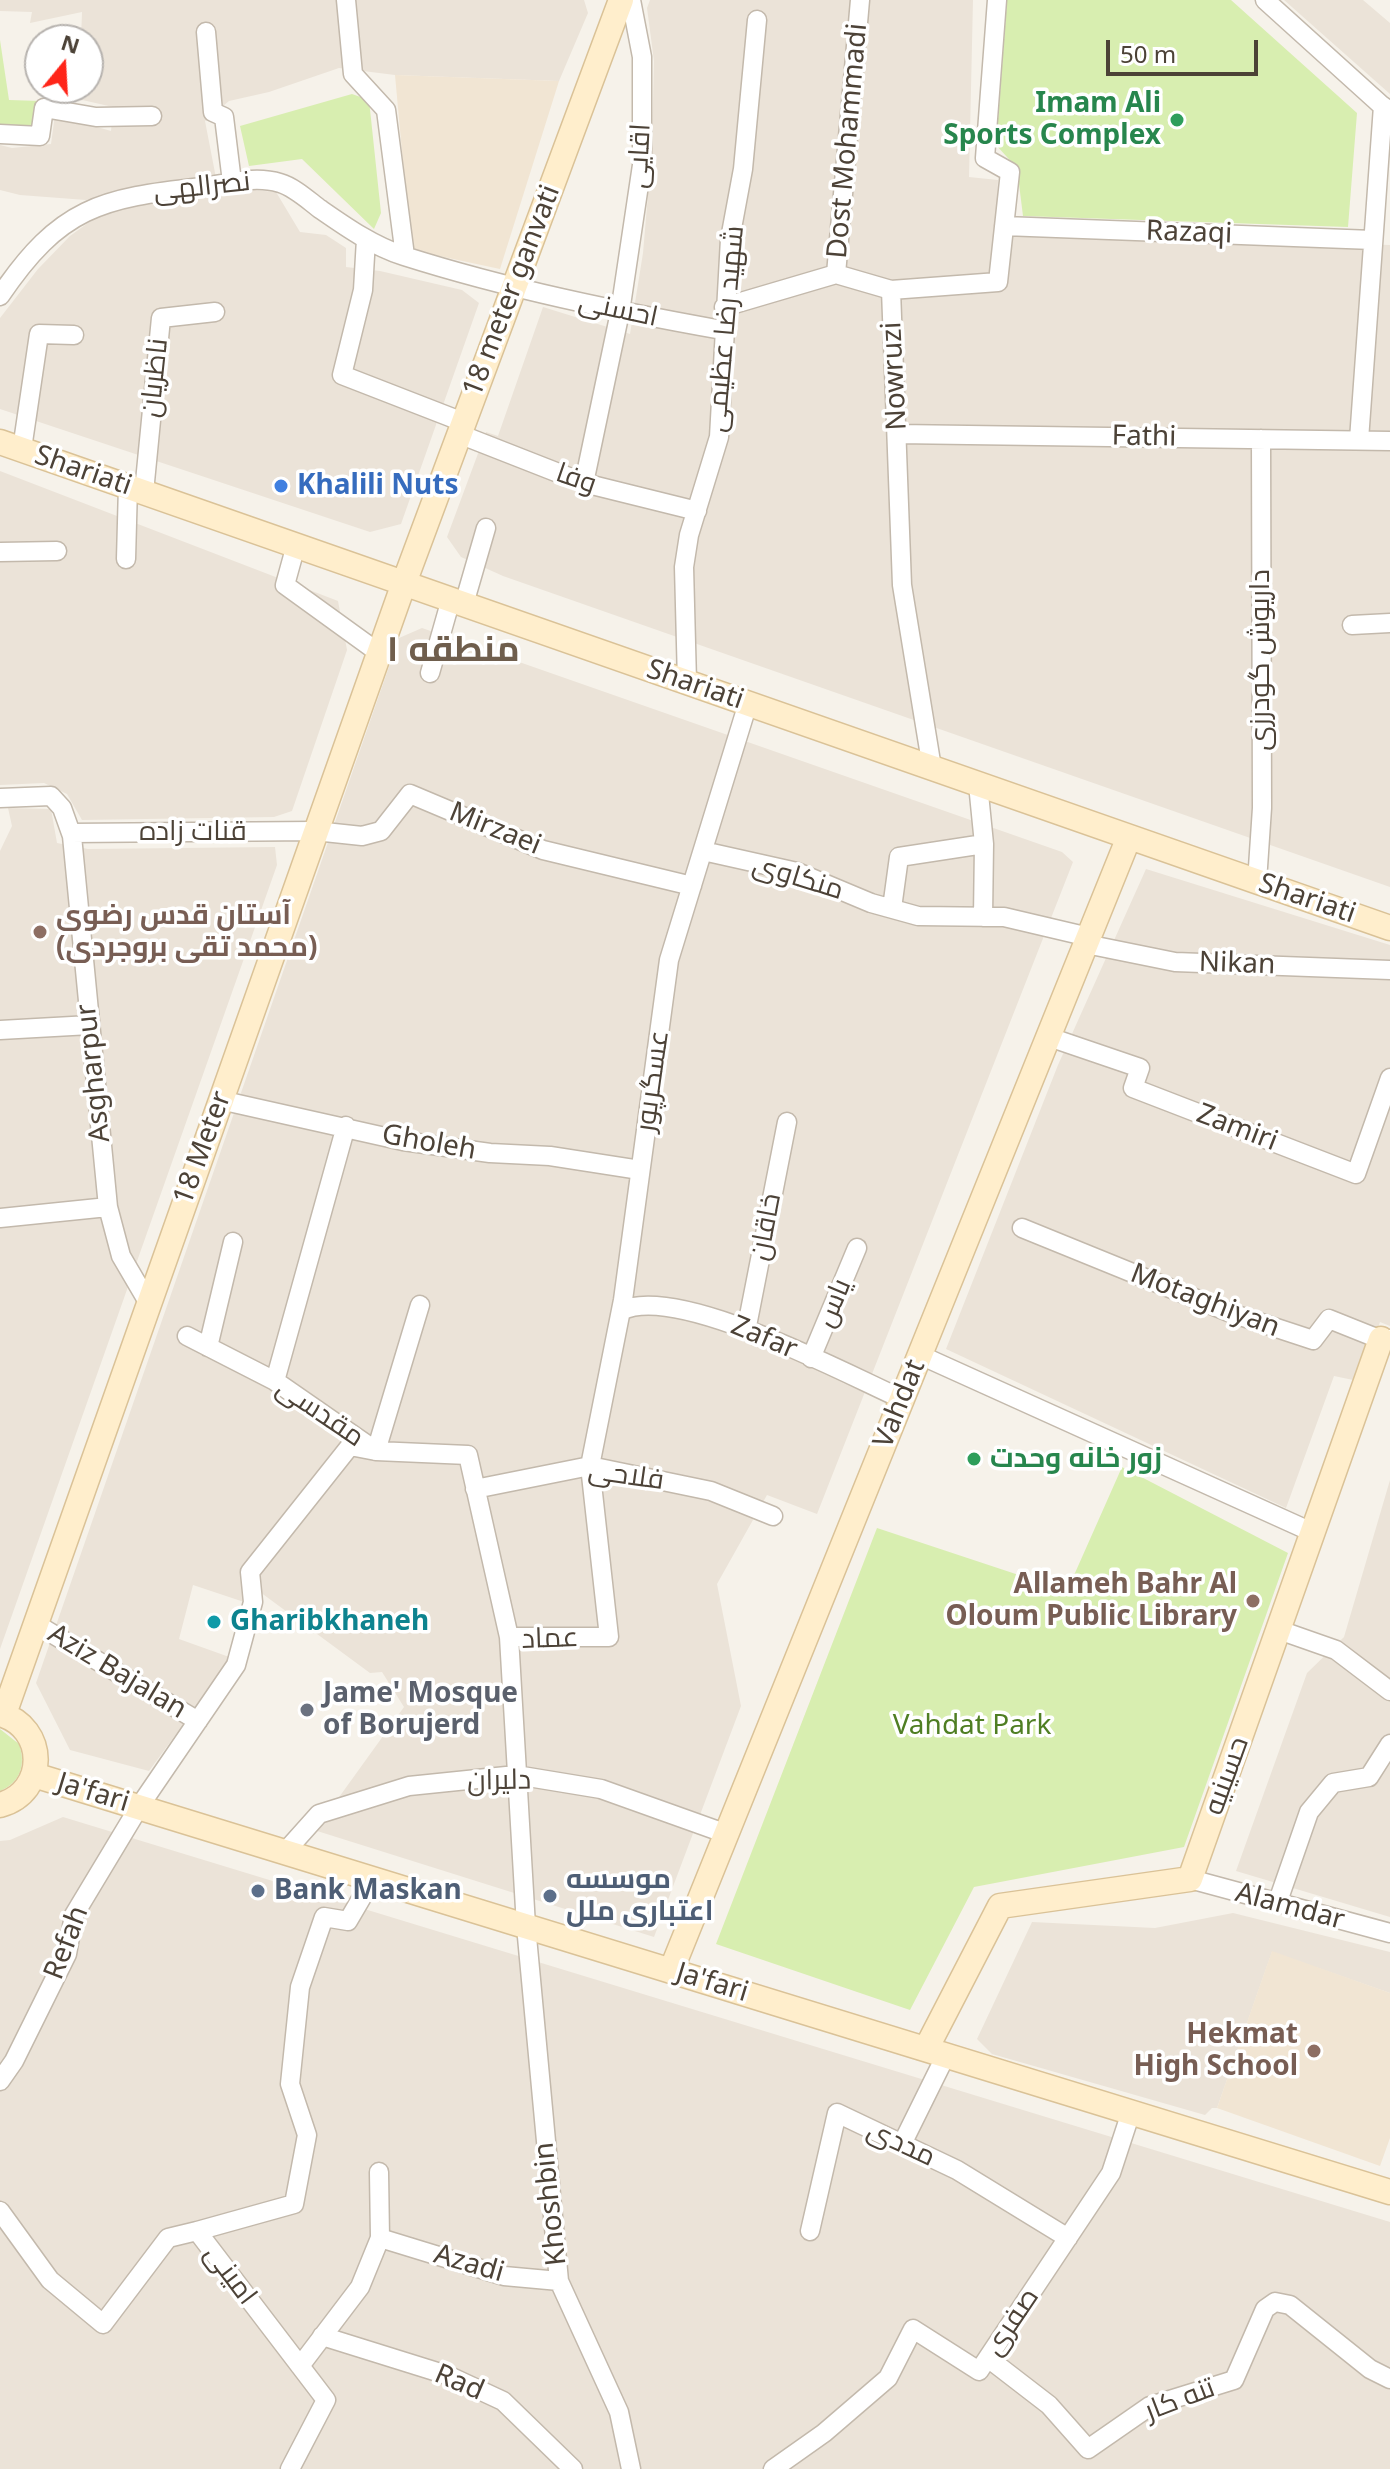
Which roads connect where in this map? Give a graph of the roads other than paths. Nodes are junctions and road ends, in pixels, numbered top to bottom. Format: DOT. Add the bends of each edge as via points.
graph roads {
  1 [pos="346,0"];
  2 [pos="621,0"];
  3 [pos="631,0"];
  4 [pos="860,0"];
  5 [pos="997,0"];
  6 [pos="1265,0"];
  7 [pos="757,20"];
  8 [pos="206,32"];
  9 [pos="1386,109"];
  10 [pos="152,116"];
  11 [pos="0,134"];
  12 [pos="232,182"];
  13 [pos="1004,226"];
  14 [pos="366,239"];
  15 [pos="1373,240"];
  16 [pos="405,256"];
  17 [pos="836,274"];
  18 [pos="514,286"];
  19 [pos="891,290"];
  20 [pos="0,296"];
  21 [pos="724,307"];
  22 [pos="215,312"];
  23 [pos="620,312"];
  24 [pos="722,330"];
  25 [pos="74,335"];
  26 [pos="461,428"];
  27 [pos="898,434"];
  28 [pos="1261,439"];
  29 [pos="1359,440"];
  30 [pos="1390,441"];
  31 [pos="11,445"];
  32 [pos="584,483"];
  33 [pos="136,489"];
  34 [pos="697,511"];
  35 [pos="486,528"];
  36 [pos="296,545"];
  37 [pos="57,551"];
  38 [pos="0,552"];
  39 [pos="126,559"];
  40 [pos="404,583"];
  41 [pos="458,602"];
  42 [pos="1390,623"];
  43 [pos="1352,625"];
  44 [pos="379,653"];
  45 [pos="430,673"];
  46 [pos="687,682"];
  47 [pos="748,703"];
  48 [pos="932,768"];
  49 [pos="978,784"];
  50 [pos="0,798"];
  51 [pos="315,831"];
  52 [pos="71,833"];
  53 [pos="1129,837"];
  54 [pos="984,844"];
  55 [pos="703,851"];
  56 [pos="1257,882"];
  57 [pos="692,886"];
  58 [pos="892,908"];
  59 [pos="983,917"];
  60 [pos="1390,928"];
  61 [pos="1087,941"];
  62 [pos="1390,970"];
  63 [pos="90,1025"];
  64 [pos="0,1030"];
  65 [pos="1049,1037"];
  66 [pos="1390,1078"];
  67 [pos="220,1100"];
  68 [pos="787,1122"];
  69 [pos="346,1126"];
  70 [pos="640,1170"];
  71 [pos="108,1207"];
  72 [pos="0,1218"];
  73 [pos="1022,1228"];
  74 [pos="233,1242"];
  75 [pos="857,1248"];
  76 [pos="148,1302"];
  77 [pos="420,1305"];
  78 [pos="621,1311"];
  79 [pos="746,1331"];
  80 [pos="187,1336"];
  81 [pos="1386,1339"];
  82 [pos="208,1347"];
  83 [pos="920,1355"];
  84 [pos="811,1358"];
  85 [pos="275,1381"];
  86 [pos="902,1399"];
  87 [pos="376,1451"];
  88 [pos="590,1466"];
  89 [pos="475,1489"];
  90 [pos="773,1516"];
  91 [pos="1314,1533"];
  92 [pos="36,1624"];
  93 [pos="1279,1630"];
  94 [pos="509,1637"];
  95 [pos="1390,1691"];
  96 [pos="2,1714"];
  97 [pos="198,1721"];
  98 [pos="1390,1744"];
  99 [pos="34,1775"];
  100 [pos="516,1775"];
  101 [pos="0,1805"];
  102 [pos="139,1807"];
  103 [pos="727,1834"];
  104 [pos="285,1852"];
  105 [pos="1190,1879"];
  106 [pos="372,1880"];
  107 [pos="1277,1904"];
  108 [pos="526,1926"];
  109 [pos="1390,1933"];
  110 [pos="671,1971"];
  111 [pos="936,2052"];
  112 [pos="0,2081"];
  113 [pos="1131,2112"];
  114 [pos="902,2144"];
  115 [pos="379,2172"];
  116 [pos="1390,2192"];
  117 [pos="0,2211"];
  118 [pos="197,2231"];
  119 [pos="810,2231"];
  120 [pos="380,2238"];
  121 [pos="1068,2238"];
  122 [pos="559,2281"];
  123 [pos="322,2336"];
  124 [pos="988,2358"];
  125 [pos="300,2366"];
  126 [pos="1390,2379"];
  127 [pos="290,2469"];
  128 [pos="573,2469"];
  129 [pos="631,2469"];
  130 [pos="773,2469"];
  1 -- 16 [label="street" via="353,74 386,110"];
  2 -- 18 [label="street, 18 meter ganvati"];
  3 -- 23 [label="street, اقایی" via="642,57 642,165"];
  4 -- 17 [label="street, Dost Mohammadi"];
  5 -- 13 [label="street, Nowruzi" via="985,158 1010,172"];
  6 -- 9 [label="street"];
  7 -- 21 [label="street, شهید رضا عظیمی"];
  8 -- 12 [label="street" via="213,112 224,117"];
  9 -- 15 [label="street"];
  10 -- 11 [label="street" via="96,117 44,108 40,136"];
  12 -- 14 [label="street, نصرالهی" via="283,183"];
  12 -- 20 [label="street, نصرالهی" via="132,194 92,206 59,227"];
  13 -- 15 [label="street, Razaqi"];
  13 -- 19 [label="street, Nowruzi" via="998,282"];
  14 -- 16 [label="street, نصرالهی"];
  14 -- 26 [label="street, وفا" via="363,290 342,375"];
  15 -- 29 [label="street"];
  16 -- 18 [label="street, نصرالهی"];
  17 -- 19 [label="street, Dost Mohammadi"];
  17 -- 21 [label="street"];
  18 -- 23 [label="street, احسنی"];
  18 -- 26 [label="street, 18 meter ganvati"];
  19 -- 27 [label="street, Nowruzi"];
  21 -- 24 [label="street, شهید رضا عظیمی"];
  22 -- 33 [label="street, ناظریان" via="161,318"];
  23 -- 24 [label="street, احسنی"];
  23 -- 32 [label="street, اقایی"];
  24 -- 34 [label="street, شهید رضا عظیمی" via="719,437"];
  25 -- 31 [label="street" via="39,334"];
  26 -- 32 [label="street, وفا"];
  26 -- 40 [label="street, 18 meter ganvati"];
  27 -- 28 [label="street, Fathi"];
  27 -- 48 [label="street, Nowruzi" via="902,585"];
  28 -- 29 [label="street, Fathi"];
  28 -- 56 [label="street, داریوش گودرزی" via="1262,808"];
  29 -- 30 [label="street, Fathi"];
  31 -- 33 [label="street, Shariati"];
  32 -- 34 [label="street, وفا"];
  33 -- 36 [label="street, Shariati"];
  33 -- 39 [label="street"];
  34 -- 46 [label="street, شهید رضا عظیمی" via="682,596"];
  35 -- 41 [label="street"];
  36 -- 40 [label="street, Shariati"];
  36 -- 44 [label="street" via="285,585"];
  37 -- 38 [label="street"];
  40 -- 41 [label="street, Shariati"];
  40 -- 44 [label="street, 18 Meter"];
  41 -- 45 [label="street"];
  41 -- 46 [label="street, Shariati"];
  42 -- 43 [label="street"];
  44 -- 51 [label="street, 18 Meter"];
  46 -- 47 [label="street, Shariati"];
  47 -- 48 [label="street, Shariati"];
  47 -- 55 [label="street, عسگرپور"];
  48 -- 49 [label="street, Shariati"];
  49 -- 53 [label="street, Shariati"];
  49 -- 54 [label="street"];
  50 -- 52 [label="street, Asgharpur" via="51,796"];
  51 -- 52 [label="street, قنات زاده"];
  51 -- 57 [label="street, Mirzaei" via="362,836 381,831 410,794 543,850"];
  51 -- 67 [label="street, 18 Meter"];
  52 -- 63 [label="street, Asgharpur"];
  53 -- 56 [label="street, Shariati"];
  53 -- 61 [label="street, Vahdat"];
  54 -- 58 [label="street" via="899,857"];
  54 -- 59 [label="street"];
  55 -- 57 [label="street, عسگرپور"];
  55 -- 58 [label="street, منکاوی" via="797,872"];
  56 -- 60 [label="street, Shariati"];
  57 -- 70 [label="street, عسگرپور" via="669,960"];
  58 -- 59 [label="street, منکاوی" via="918,916"];
  59 -- 61 [label="street, منکاوی" via="1004,917"];
  61 -- 62 [label="street, Nikan" via="1175,962"];
  61 -- 65 [label="street, Vahdat"];
  63 -- 64 [label="street"];
  63 -- 71 [label="street, Asgharpur"];
  65 -- 66 [label="street, Zamiri" via="1140,1068 1133,1088 1356,1174"];
  65 -- 83 [label="street, Vahdat"];
  67 -- 69 [label="street, Gholeh"];
  67 -- 76 [label="street, 18 Meter"];
  68 -- 79 [label="street, خاقان"];
  69 -- 70 [label="street, Gholeh" via="403,1141"];
  69 -- 85 [label="street"];
  70 -- 78 [label="street, عسگرپور"];
  71 -- 72 [label="street"];
  71 -- 76 [label="street, Asgharpur" via="121,1256"];
  73 -- 81 [label="street, Motaghiyan" via="1231,1313 1313,1340 1329,1319"];
  74 -- 82 [label="street"];
  75 -- 84 [label="street, یاس"];
  76 -- 92 [label="street, 18 Meter"];
  77 -- 87 [label="street"];
  78 -- 79 [label="street, Zafar" via="654,1304 701,1311"];
  78 -- 88 [label="street, عسگرپور"];
  79 -- 84 [label="street, Zafar"];
  80 -- 82 [label="street, مقدسی"];
  81 -- 91 [label="street, حسینیه"];
  82 -- 85 [label="street, مقدسی"];
  83 -- 86 [label="street, Vahdat"];
  83 -- 91 [label="street"];
  84 -- 86 [label="street, Zafar"];
  85 -- 87 [label="street, مقدسی"];
  86 -- 103 [label="street, Vahdat"];
  87 -- 89 [label="street, مقدسی" via="468,1455"];
  87 -- 97 [label="street, Refah" via="350,1446 250,1572 253,1602 236,1665"];
  88 -- 89 [label="street, فلاحی"];
  88 -- 90 [label="street, فلاحی" via="711,1491"];
  88 -- 94 [label="street, عماد" via="609,1637"];
  89 -- 94 [label="street, مقدسی"];
  91 -- 93 [label="street, حسینیه"];
  92 -- 96 [label="street, 18 Meter"];
  92 -- 97 [label="street, Aziz Bajalan"];
  93 -- 95 [label="street" via="1336,1650"];
  93 -- 105 [label="street, حسینیه"];
  94 -- 100 [label="street, عماد"];
  96 -- 99 [label="street" via="28,1732 37,1760"];
  97 -- 102 [label="street, Refah"];
  98 -- 107 [label="street" via="1369,1777 1333,1783 1309,1812"];
  99 -- 101 [label="street" via="17,1798"];
  99 -- 102 [label="street, Ja'fari"];
  100 -- 103 [label="street, دلیران" via="601,1789"];
  100 -- 104 [label="street, دلیران" via="409,1786 319,1814"];
  100 -- 108 [label="street, عماد"];
  102 -- 104 [label="street, Ja'fari"];
  102 -- 112 [label="street, Refah" via="74,1915 67,1954"];
  103 -- 110 [label="street, Vahdat"];
  104 -- 106 [label="street, Ja'fari"];
  105 -- 107 [label="street, Alamdar"];
  105 -- 111 [label="street" via="1000,1906"];
  106 -- 108 [label="street, Ja'fari"];
  106 -- 118 [label="street, امینی" via="348,1921 324,1917 300,1987 290,2084 307,2135 294,2204"];
  107 -- 109 [label="street, Alamdar"];
  108 -- 110 [label="street, Ja'fari"];
  108 -- 122 [label="street, Khoshbin"];
  110 -- 111 [label="street, Ja'fari"];
  111 -- 113 [label="street, Ja'fari"];
  111 -- 114 [label="street"];
  113 -- 116 [label="street, Ja'fari"];
  113 -- 121 [label="street, صفری" via="1111,2173"];
  114 -- 119 [label="street, مددی" via="837,2113"];
  114 -- 121 [label="street, مددی" via="957,2170"];
  115 -- 120 [label="street"];
  117 -- 118 [label="street" via="50,2280 103,2324 168,2238"];
  118 -- 125 [label="street, امینی"];
  120 -- 122 [label="street, Azadi" via="504,2276"];
  120 -- 123 [label="street" via="360,2287"];
  121 -- 124 [label="street, صفری"];
  122 -- 129 [label="street, Khoshbin" via="619,2412"];
  123 -- 125 [label="street"];
  123 -- 128 [label="street, Rad" via="447,2375 503,2401"];
  124 -- 126 [label="street, تنه کار" via="1049,2405 1088,2449 1150,2406 1234,2380 1265,2309 1275,2302 1290,2305"];
  124 -- 130 [label="street, صفری" via="979,2371 913,2329 888,2378"];
  125 -- 127 [label="street, امینی" via="326,2400"];
}
